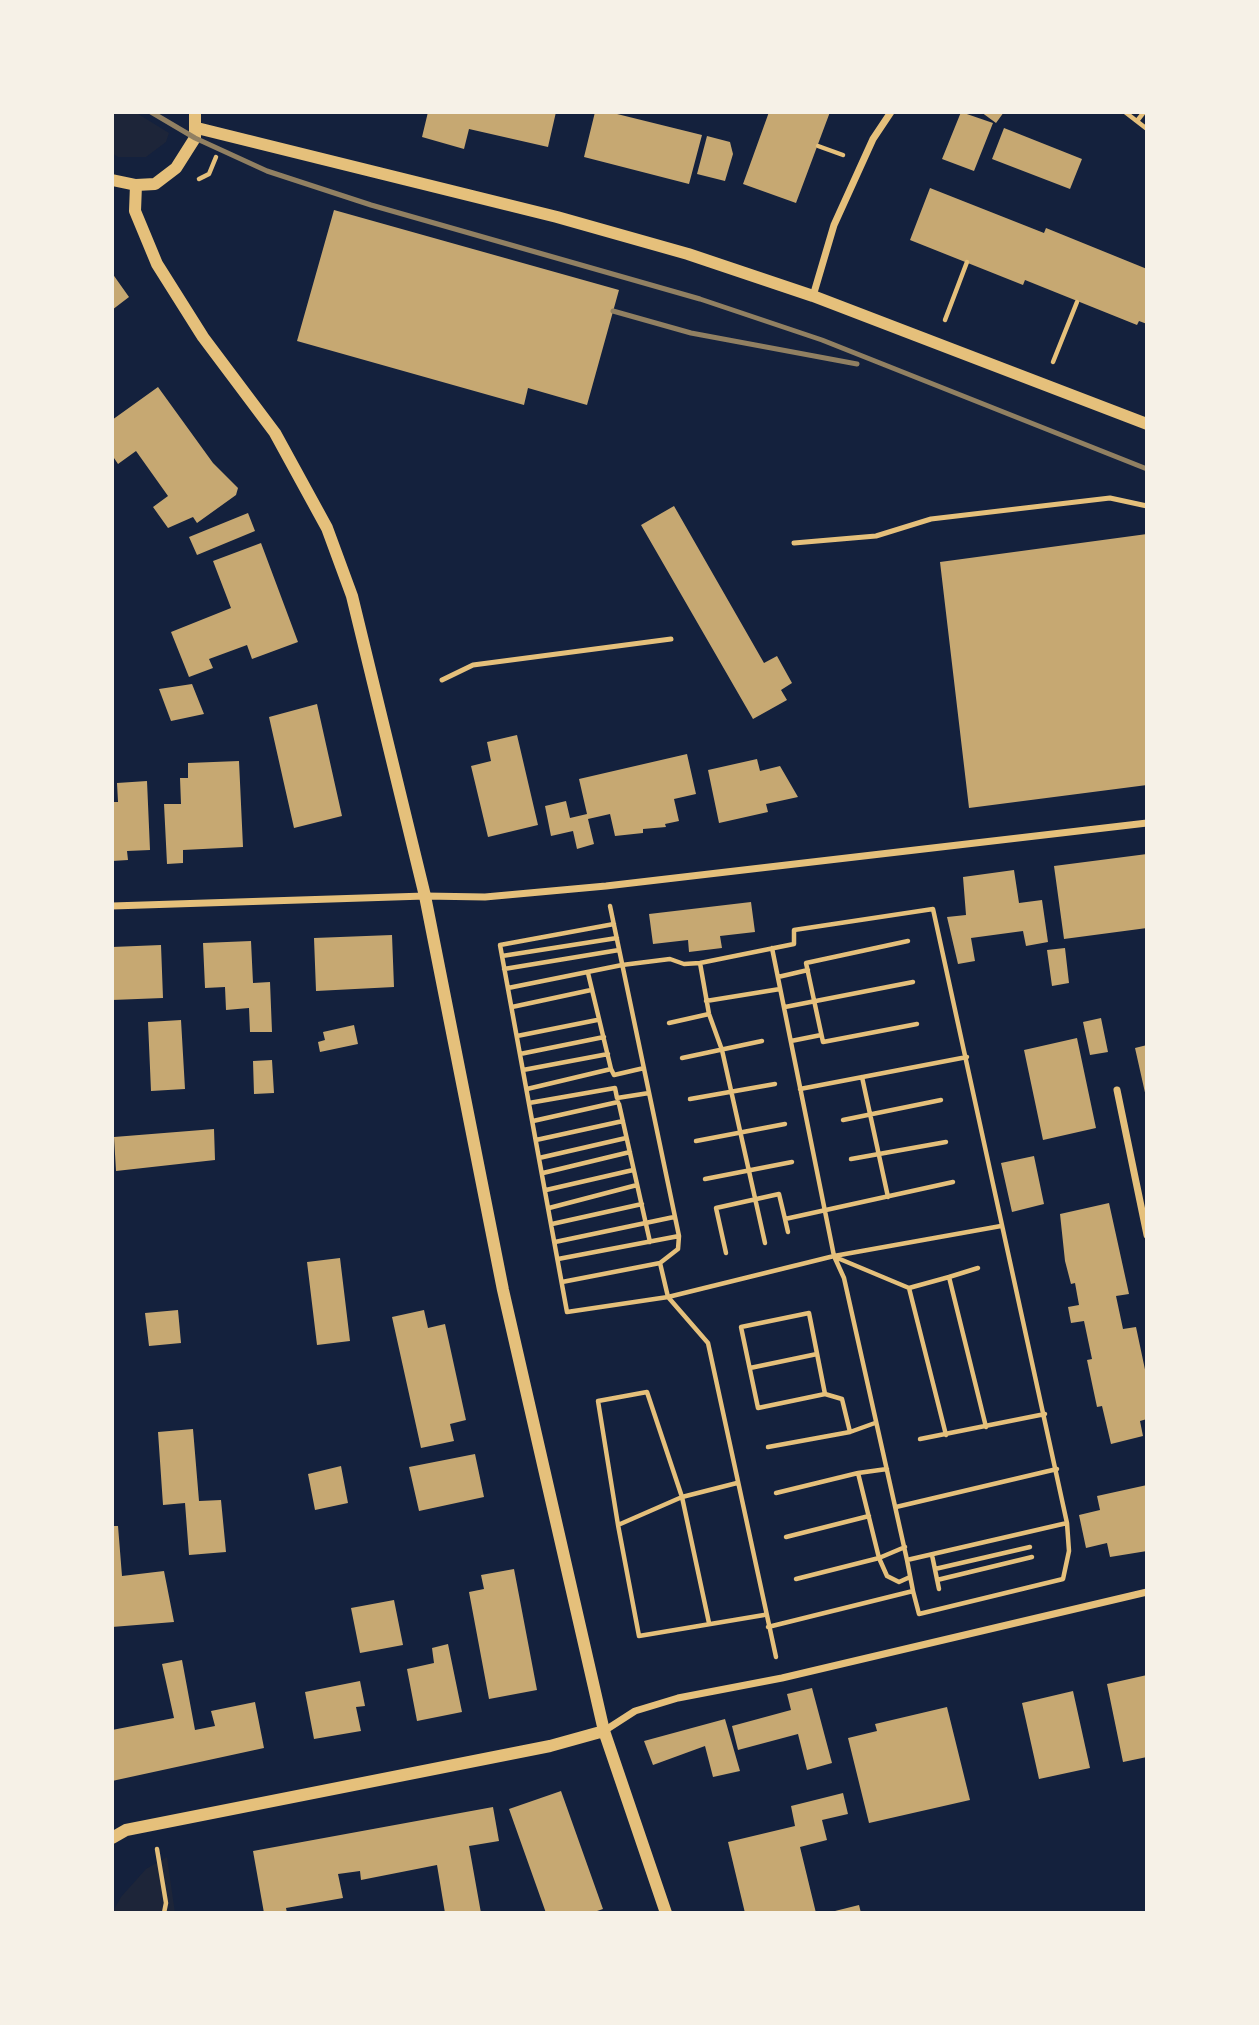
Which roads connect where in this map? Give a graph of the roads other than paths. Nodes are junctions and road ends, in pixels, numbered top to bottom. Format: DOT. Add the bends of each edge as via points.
graph roads {
  1 [pos="195,112"];
  2 [pos="891,112"];
  3 [pos="197,128"];
  4 [pos="112,180"];
  5 [pos="136,185"];
  6 [pos="813,296"];
  7 [pos="1147,424"];
  8 [pos="1147,506"];
  9 [pos="794,543"];
  10 [pos="671,639"];
  11 [pos="442,680"];
  12 [pos="1147,823"];
  13 [pos="425,896"];
  14 [pos="112,906"];
  15 [pos="1117,1090"];
  16 [pos="1147,1235"];
  17 [pos="1147,1592"];
  18 [pos="604,1731"];
  19 [pos="112,1838"];
  20 [pos="666,1913"];
  1 -- 3 [label="street"];
  2 -- 6 [label="street" via="873,139 834,225"];
  3 -- 5 [label="street" via="188,153 176,168 155,184"];
  3 -- 6 [label="street" via="557,217"];
  4 -- 5 [label="street"];
  5 -- 13 [label="street" via="135,211 157,264 275,433 327,528 352,596"];
  6 -- 7 [label="street"];
  8 -- 9 [label="lane" via="1110,498 931,519 876,536"];
  10 -- 11 [label="lane" via="473,664"];
  12 -- 13 [label="street" via="606,886 485,897"];
  13 -- 14 [label="street"];
  13 -- 18 [label="street" via="503,1290"];
  15 -- 16 [label="street"];
  17 -- 18 [label="street" via="678,1699 635,1711"];
  18 -- 19 [label="street" via="550,1746 153,1824"];
  18 -- 20 [label="street"];
}
